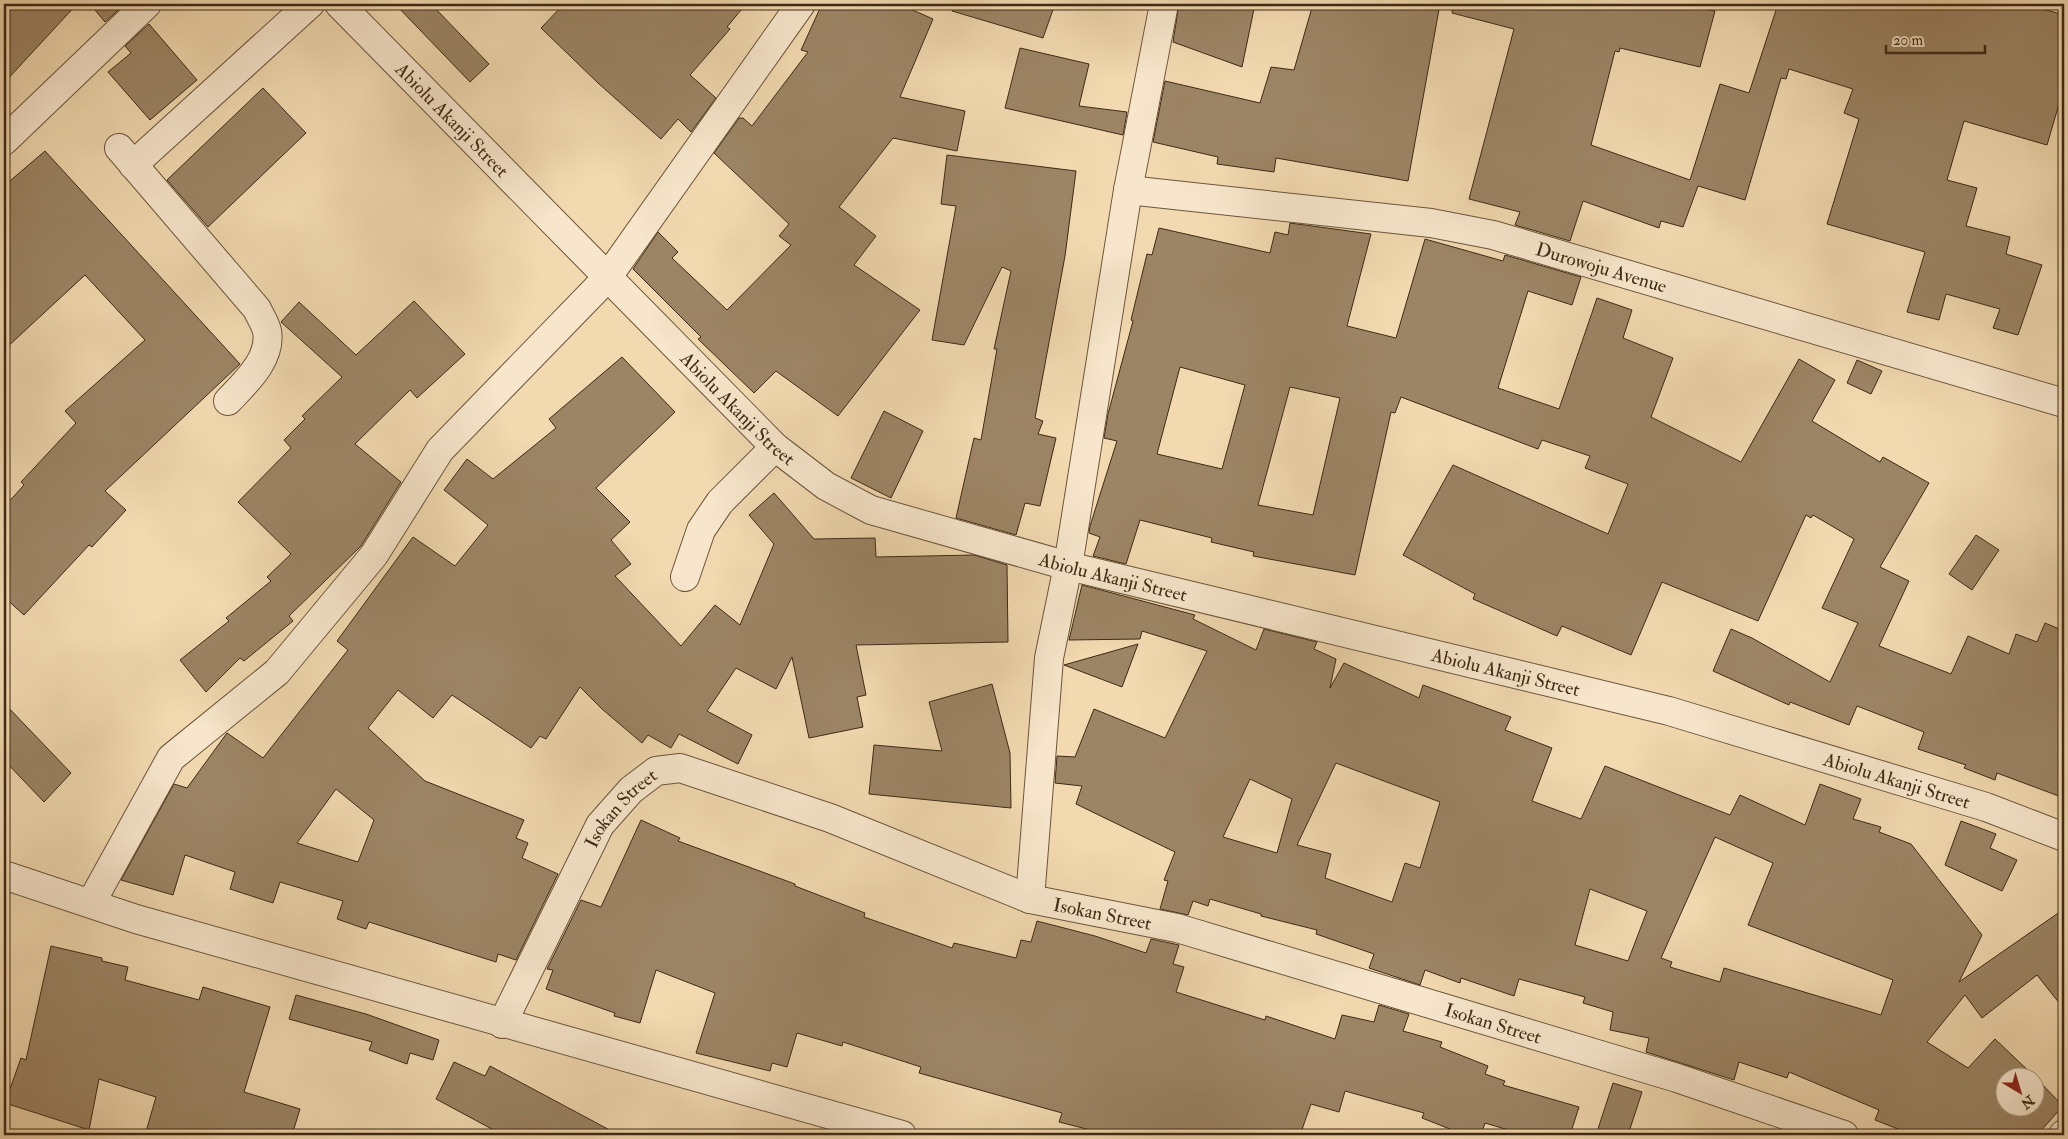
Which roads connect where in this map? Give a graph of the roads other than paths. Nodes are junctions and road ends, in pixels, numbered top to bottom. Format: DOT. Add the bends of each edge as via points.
graph roads {
  1 [pos="147,4"];
  2 [pos="310,4"];
  3 [pos="339,4"];
  4 [pos="801,4"];
  5 [pos="1164,4"];
  6 [pos="4,141"];
  7 [pos="1128,190"];
  8 [pos="607,278"];
  9 [pos="228,401"];
  10 [pos="2064,403"];
  11 [pos="775,447"];
  12 [pos="1068,566"];
  13 [pos="685,577"];
  14 [pos="2064,838"];
  15 [pos="4,875"];
  16 [pos="1030,898"];
  17 [pos="91,903"];
  18 [pos="502,1024"];
  19 [pos="902,1135"];
  20 [pos="1844,1135"];
  1 -- 6 [label="street"];
  2 -- 9 [label="street" via="126,156 257,309 267,332 264,352 254,374"];
  3 -- 8 [label="street, Abiolu Akanji Street"];
  4 -- 8 [label="street"];
  5 -- 7 [label="street"];
  7 -- 10 [label="street, Durowoju Avenue" via="1431,223 1492,235"];
  7 -- 12 [label="street"];
  8 -- 11 [label="street, Abiolu Akanji Street"];
  8 -- 17 [label="street" via="440,450 374,555 277,672 171,758"];
  11 -- 12 [label="street, Abiolu Akanji Street" via="826,486 871,510"];
  11 -- 13 [label="street" via="720,502 701,530"];
  12 -- 14 [label="street, Abiolu Akanji Street" via="1668,711 1986,807"];
  12 -- 16 [label="street" via="1049,658"];
  15 -- 17 [label="street"];
  16 -- 18 [label="street, Isokan Street" via="830,818 680,768 656,771 631,790 600,825"];
  16 -- 20 [label="street, Isokan Street" via="1177,928 1678,1078"];
  17 -- 18 [label="street" via="136,919"];
  18 -- 19 [label="street"];
}
